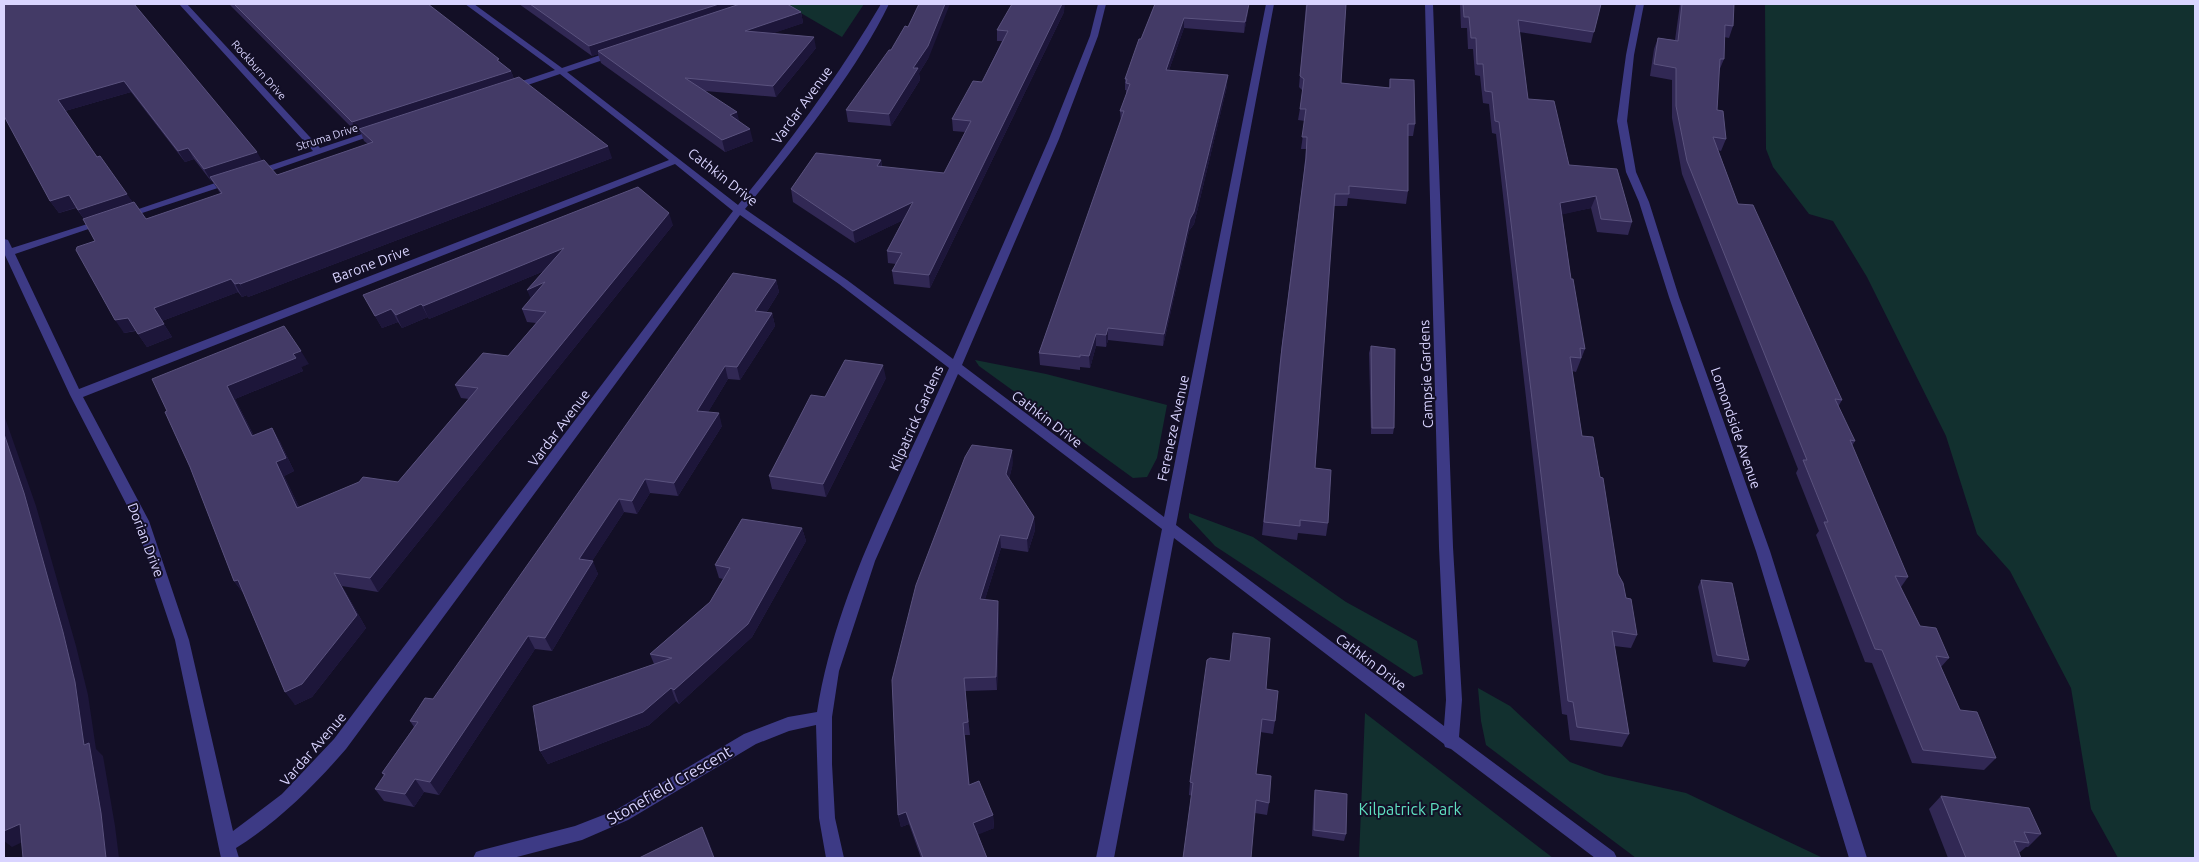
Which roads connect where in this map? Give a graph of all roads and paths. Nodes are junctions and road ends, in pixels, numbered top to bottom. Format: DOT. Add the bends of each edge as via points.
graph roads {
  1 [pos="183,4"];
  2 [pos="469,4"];
  3 [pos="885,4"];
  4 [pos="1102,4"];
  5 [pos="1270,4"];
  6 [pos="1429,4"];
  7 [pos="1640,4"];
  8 [pos="626,49"];
  9 [pos="561,71"];
  10 [pos="505,90"];
  11 [pos="384,130"];
  12 [pos="319,152"];
  13 [pos="677,160"];
  14 [pos="739,210"];
  15 [pos="7,248"];
  16 [pos="955,367"];
  17 [pos="76,395"];
  18 [pos="1168,528"];
  19 [pos="824,717"];
  20 [pos="1451,742"];
  21 [pos="227,844"];
  22 [pos="230,858"];
  23 [pos="482,858"];
  24 [pos="835,858"];
  25 [pos="1106,858"];
  26 [pos="1608,858"];
  27 [pos="1858,858"];
  1 -- 12 [label="street, Rockburn Drive"];
  2 -- 9 [label="street, Cathkin Drive"];
  3 -- 14 [label="street, Vardar Avenue" via="855,57 790,148"];
  4 -- 16 [label="street, Kilpatrick Gardens" via="1099,22 1073,93"];
  5 -- 18 [label="street, Fereneze Avenue"];
  6 -- 20 [label="street, Campsie Gardens" via="1446,547 1454,700"];
  7 -- 27 [label="street, Lomondside Avenue" via="1622,121 1631,172 1763,551"];
  8 -- 9 [label="street"];
  9 -- 10 [label="street"];
  9 -- 13 [label="street, Cathkin Drive"];
  11 -- 12 [label="street, Struma Drive"];
  12 -- 15 [label="street, Struma Drive"];
  13 -- 14 [label="street, Cathkin Drive"];
  13 -- 17 [label="street, Barone Drive"];
  14 -- 16 [label="street, Cathkin Drive" via="843,282"];
  14 -- 21 [label="street, Vardar Avenue" via="340,744 279,810"];
  15 -- 17 [label="street, Dorian Drive"];
  16 -- 18 [label="street, Cathkin Drive"];
  16 -- 19 [label="street, Kilpatrick Gardens" via="868,561 831,671"];
  17 -- 21 [label="street, Dorian Drive" via="145,530 182,640"];
  18 -- 20 [label="street, Cathkin Drive"];
  18 -- 25 [label="street, Fereneze Avenue"];
  19 -- 23 [label="street, Stonefield Crescent" via="788,724 750,739 622,816 576,834"];
  19 -- 24 [label="street, Kilpatrick Gardens" via="827,818"];
  20 -- 26 [label="street, Cathkin Drive"];
  21 -- 22 [label="street, Dorian Drive"];
}
